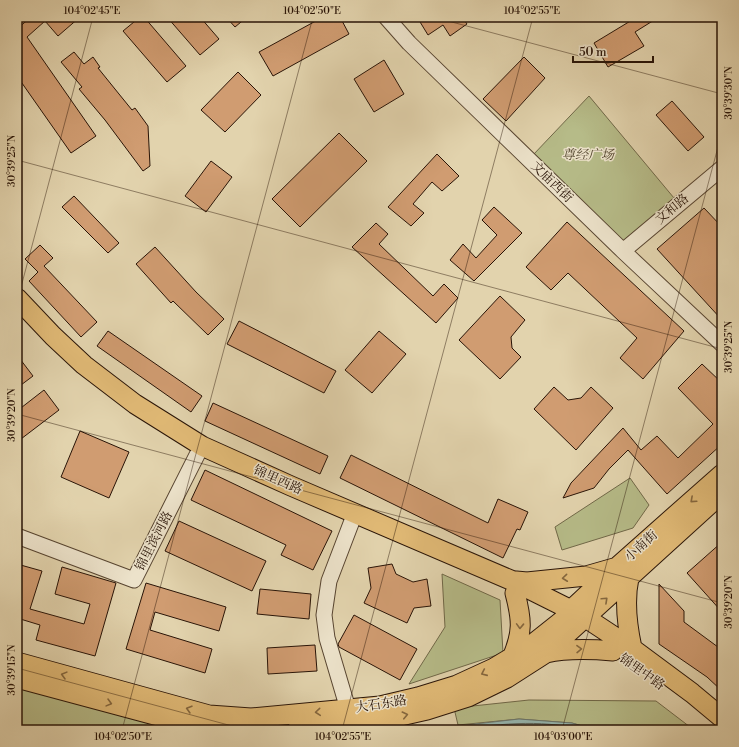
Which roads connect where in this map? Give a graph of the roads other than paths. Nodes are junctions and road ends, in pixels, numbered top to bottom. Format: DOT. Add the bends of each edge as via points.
graph roads {
  1 [pos="386,17"];
  2 [pos="722,168"];
  3 [pos="622,251"];
  4 [pos="17,298"];
  5 [pos="17,311"];
  6 [pos="722,344"];
  7 [pos="197,455"];
  8 [pos="722,474"];
  9 [pos="722,492"];
  10 [pos="354,518"];
  11 [pos="17,536"];
  12 [pos="623,572"];
  13 [pos="514,587"];
  14 [pos="574,618"];
  15 [pos="632,648"];
  16 [pos="613,651"];
  17 [pos="546,653"];
  18 [pos="512,658"];
  19 [pos="17,662"];
  20 [pos="17,678"];
  21 [pos="348,709"];
  22 [pos="722,718"];
  23 [pos="218,730"];
  24 [pos="297,730"];
  25 [pos="717,730"];
  1 -- 3 [label="street, 文庙西街" via="409,43"];
  2 -- 3 [label="street, 文和路"];
  3 -- 6 [label="street, 文庙西街"];
  4 -- 10 [label="main road, 锦里西路" via="84,365 135,404 202,446"];
  5 -- 7 [label="main road, 锦里西路" via="64,358 100,388"];
  7 -- 10 [label="main road, 锦里西路"];
  7 -- 11 [label="street, 锦里滨河路" via="134,580"];
  8 -- 12 [label="main road, 小南街, one-way"];
  9 -- 12 [label="main road, 小南街"];
  10 -- 13 [label="main road, 锦里西路"];
  10 -- 21 [label="street" via="329,582 324,614 327,638"];
  12 -- 13 [label="main road, one-way" via="527,582"];
  12 -- 14 [label="main road, 小南街"];
  12 -- 15 [label="main road"];
  13 -- 14 [label="main road, 锦里西路"];
  13 -- 18 [label="main road, one-way" via="521,615 520,633"];
  14 -- 15 [label="main road, 锦里中路"];
  14 -- 16 [label="main road, 锦里中路"];
  14 -- 17 [label="main road, 大石东路"];
  14 -- 18 [label="main road, 大石东路"];
  15 -- 22 [label="main road, 锦里中路"];
  17 -- 16 [label="main road, one-way" via="588,649"];
  16 -- 25 [label="main road, 锦里中路" via="654,679"];
  24 -- 17 [label="main road, 大石东路, one-way" via="383,720 427,710 468,697 507,678"];
  18 -- 21 [label="main road, 大石东路, one-way" via="457,685 380,706"];
  21 -- 19 [label="main road, 大石东路, one-way" via="251,718 209,715"];
  20 -- 23 [label="main road, one-way"];
}
